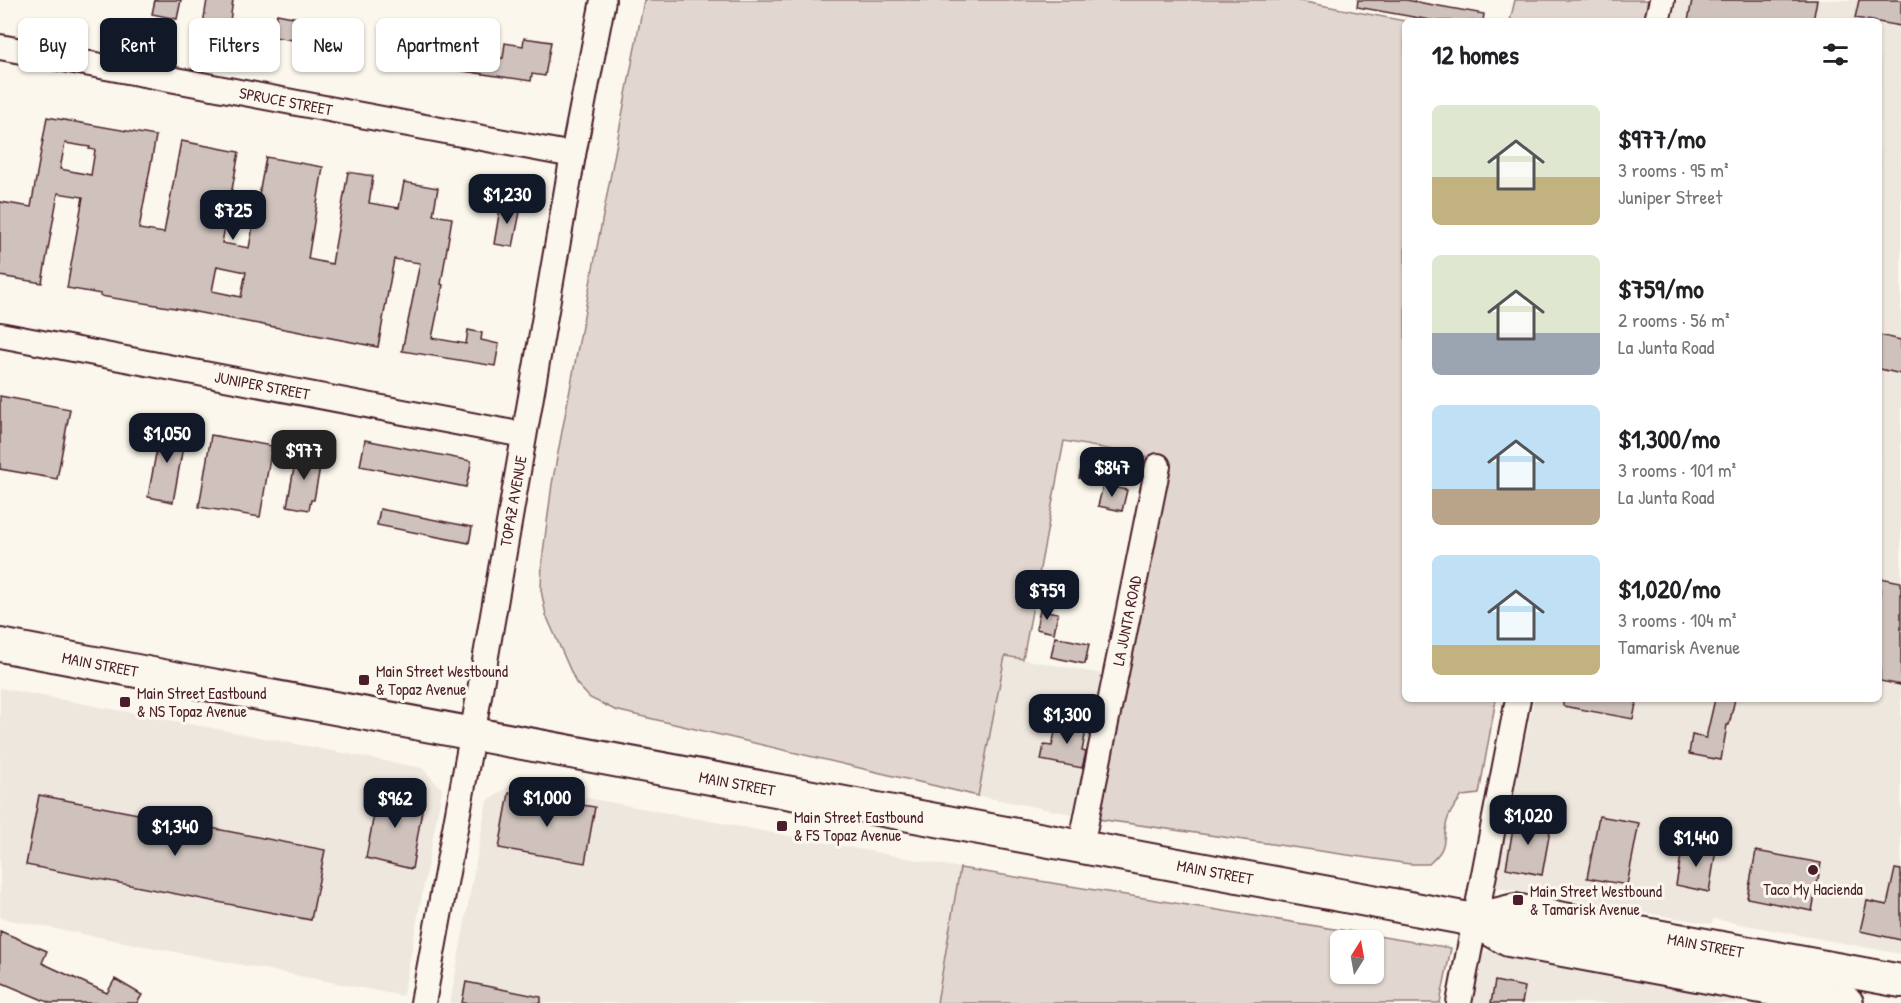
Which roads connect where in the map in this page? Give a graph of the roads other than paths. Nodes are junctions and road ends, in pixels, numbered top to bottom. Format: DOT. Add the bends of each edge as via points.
graph roads {
  1 [pos="603,0"];
  2 [pos="1662,0"];
  3 [pos="1658,18"];
  4 [pos="0,47"];
  5 [pos="573,155"];
  6 [pos="0,335"];
  7 [pos="524,435"];
  8 [pos="1158,466"];
  9 [pos="0,645"];
  10 [pos="1517,702"];
  11 [pos="472,736"];
  12 [pos="1081,846"];
  13 [pos="1474,920"];
  14 [pos="1901,981"];
  15 [pos="1901,1002"];
  16 [pos="423,1003"];
  17 [pos="1459,1003"];
  18 [pos="1848,1003"];
  1 -- 5 [label="street, TOPAZ AVENUE"];
  2 -- 3 [label="street"];
  4 -- 5 [label="street, SPRUCE STREET"];
  5 -- 7 [label="street, TOPAZ AVENUE"];
  6 -- 7 [label="street, JUNIPER STREET"];
  7 -- 11 [label="street, TOPAZ AVENUE"];
  8 -- 12 [label="street, LA JUNTA ROAD"];
  9 -- 11 [label="main road, MAIN STREET"];
  10 -- 13 [label="street"];
  11 -- 12 [label="main road, MAIN STREET"];
  11 -- 16 [label="street, TOPAZ AVENUE"];
  12 -- 13 [label="main road, MAIN STREET"];
  13 -- 14 [label="main road, MAIN STREET" via="1515,910"];
  13 -- 17 [label="street"];
  13 -- 18 [label="main road, MAIN STREET" via="1509,940"];
  15 -- 18 [label="main road" via="1863,995"];
}
